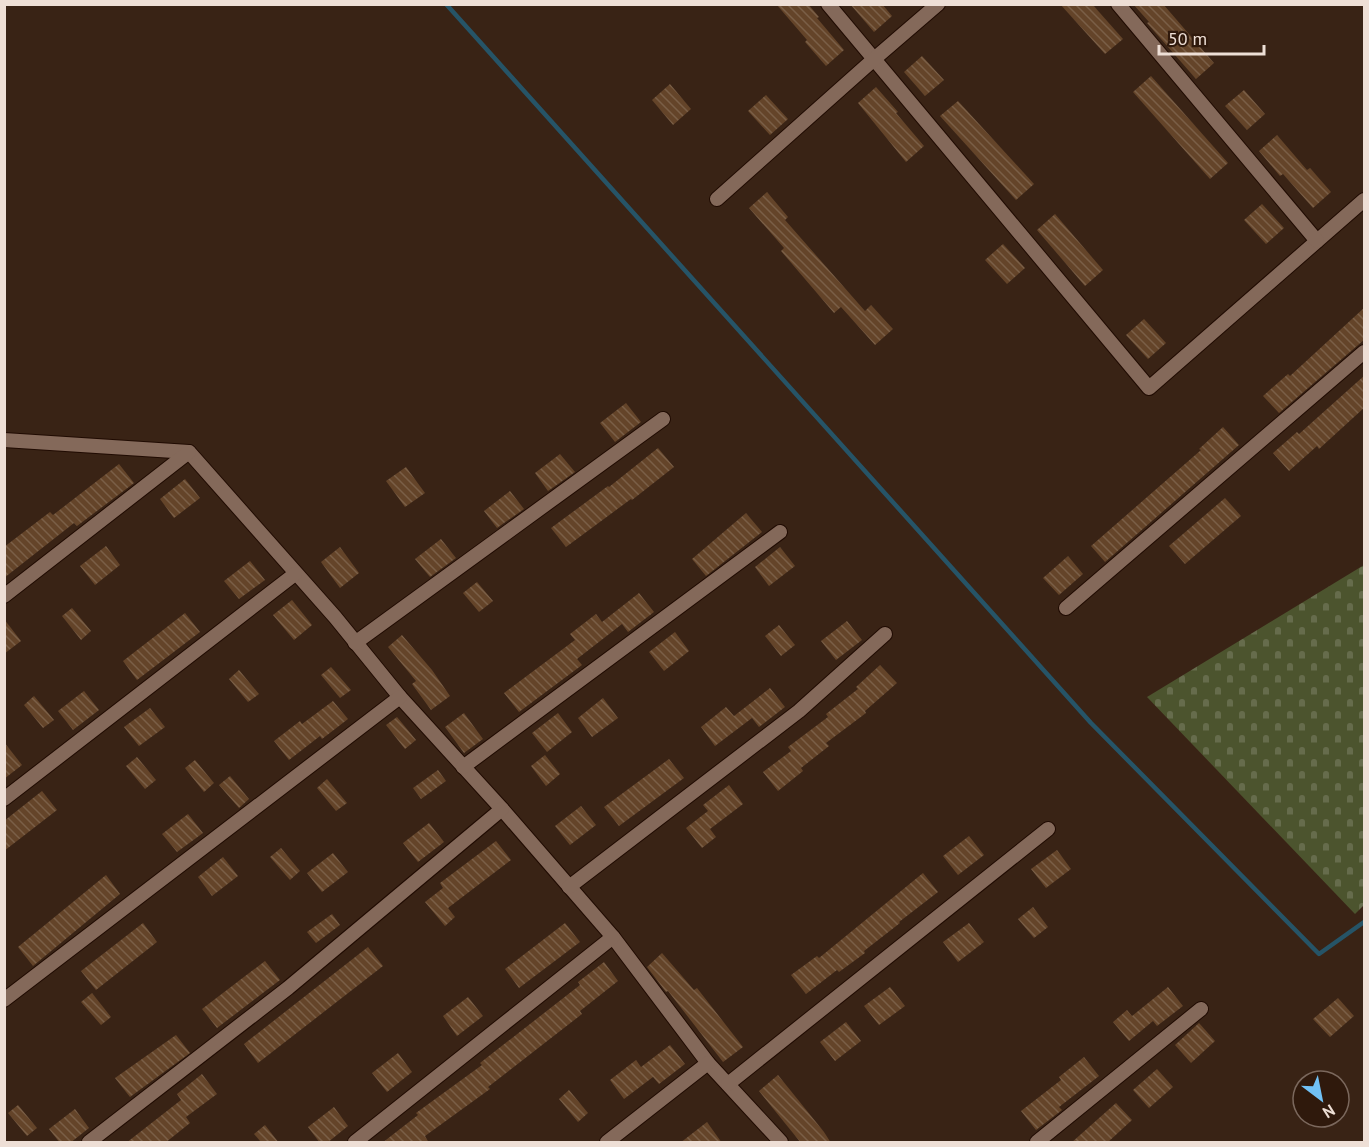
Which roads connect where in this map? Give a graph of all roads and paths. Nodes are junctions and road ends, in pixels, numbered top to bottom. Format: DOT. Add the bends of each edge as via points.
graph roads {
  1 [pos="828,4"];
  2 [pos="938,4"];
  3 [pos="1118,4"];
  4 [pos="873,60"];
  5 [pos="717,199"];
  6 [pos="1365,200"];
  7 [pos="1317,242"];
  8 [pos="1365,352"];
  9 [pos="663,419"];
  10 [pos="4,440"];
  11 [pos="189,452"];
  12 [pos="780,531"];
  13 [pos="295,574"];
  14 [pos="4,596"];
  15 [pos="1066,608"];
  16 [pos="885,634"];
  17 [pos="355,643"];
  18 [pos="400,697"];
  19 [pos="464,767"];
  20 [pos="4,799"];
  21 [pos="502,809"];
  22 [pos="1048,829"];
  23 [pos="569,887"];
  24 [pos="613,937"];
  25 [pos="4,1000"];
  26 [pos="1201,1009"];
  27 [pos="708,1063"];
  28 [pos="728,1083"];
  29 [pos="89,1143"];
  30 [pos="355,1143"];
  31 [pos="607,1143"];
  32 [pos="781,1143"];
  33 [pos="1037,1143"];
  1 -- 4 [label="street"];
  2 -- 4 [label="street"];
  3 -- 7 [label="street"];
  4 -- 5 [label="street"];
  4 -- 7 [label="street" via="1149,388"];
  6 -- 7 [label="street"];
  8 -- 15 [label="street"];
  9 -- 17 [label="street"];
  10 -- 11 [label="street"];
  11 -- 13 [label="street"];
  11 -- 14 [label="street"];
  12 -- 19 [label="street"];
  13 -- 17 [label="street"];
  13 -- 20 [label="street"];
  16 -- 23 [label="street" via="799,711"];
  17 -- 18 [label="street"];
  18 -- 19 [label="street"];
  18 -- 25 [label="street"];
  19 -- 21 [label="street"];
  21 -- 23 [label="street"];
  21 -- 29 [label="street" via="288,988"];
  22 -- 28 [label="street"];
  23 -- 24 [label="street"];
  24 -- 27 [label="street"];
  24 -- 30 [label="street"];
  26 -- 33 [label="street"];
  27 -- 28 [label="street"];
  27 -- 31 [label="street"];
  28 -- 32 [label="street"];
}
